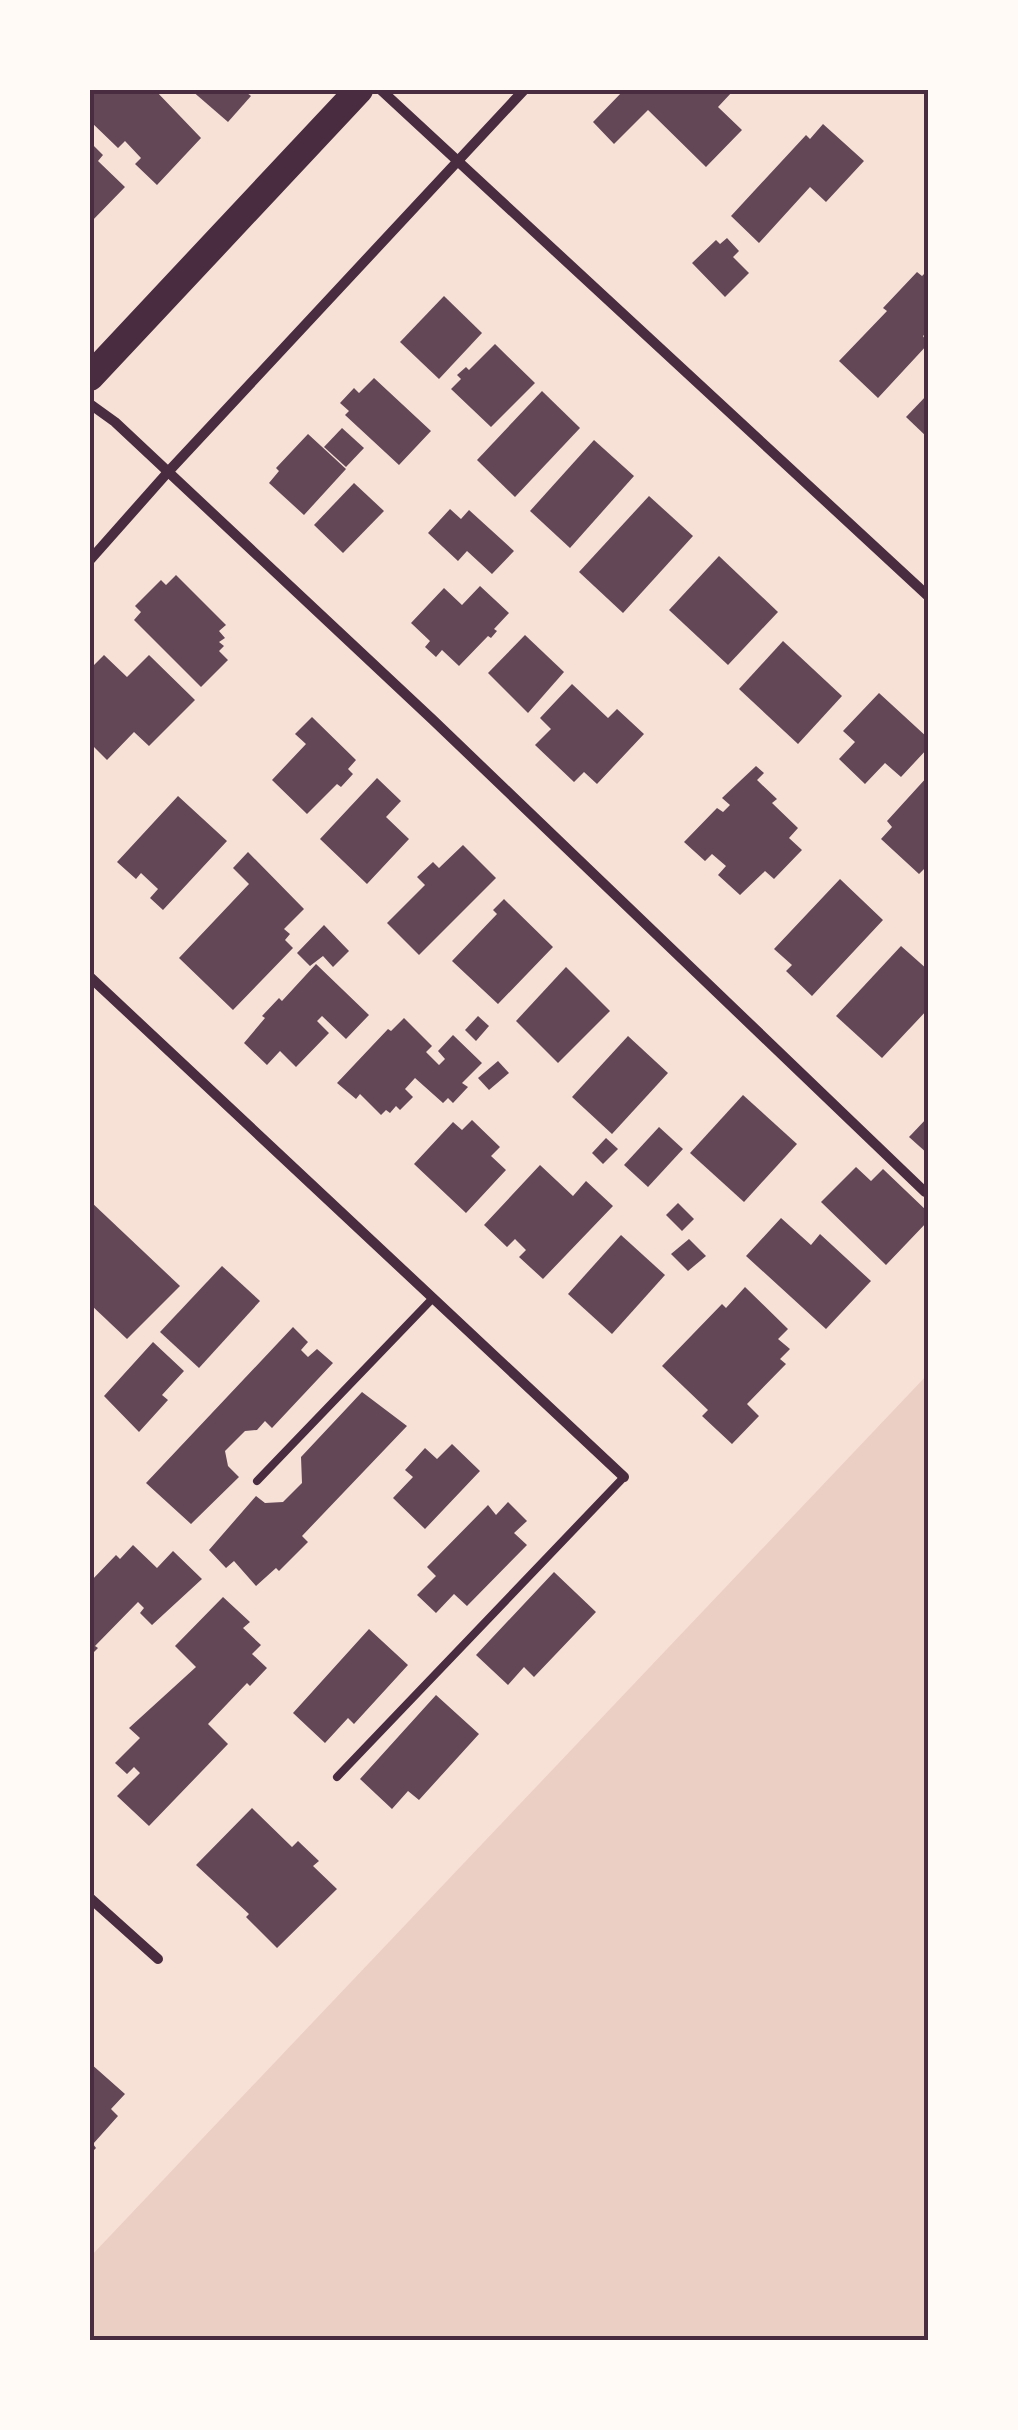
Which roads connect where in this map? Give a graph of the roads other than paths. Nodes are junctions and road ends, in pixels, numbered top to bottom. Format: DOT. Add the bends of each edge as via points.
graph roads {
  1 [pos="359,90"];
  2 [pos="381,90"];
  3 [pos="524,90"];
  4 [pos="458,162"];
  5 [pos="90,377"];
  6 [pos="90,404"];
  7 [pos="168,472"];
  8 [pos="90,560"];
  9 [pos="928,596"];
  10 [pos="90,978"];
  11 [pos="925,1192"];
  12 [pos="433,1298"];
  13 [pos="624,1477"];
  14 [pos="257,1480"];
  15 [pos="338,1777"];
  16 [pos="90,1898"];
  17 [pos="158,1959"];
  1 -- 5 [label="highway"];
  2 -- 4 [label="street"];
  3 -- 4 [label="street"];
  4 -- 7 [label="street"];
  4 -- 9 [label="street"];
  6 -- 7 [label="street"];
  7 -- 8 [label="street"];
  7 -- 11 [label="street"];
  10 -- 12 [label="street"];
  12 -- 13 [label="street"];
  12 -- 14 [label="lane"];
  13 -- 15 [label="lane"];
  16 -- 17 [label="street"];
}
